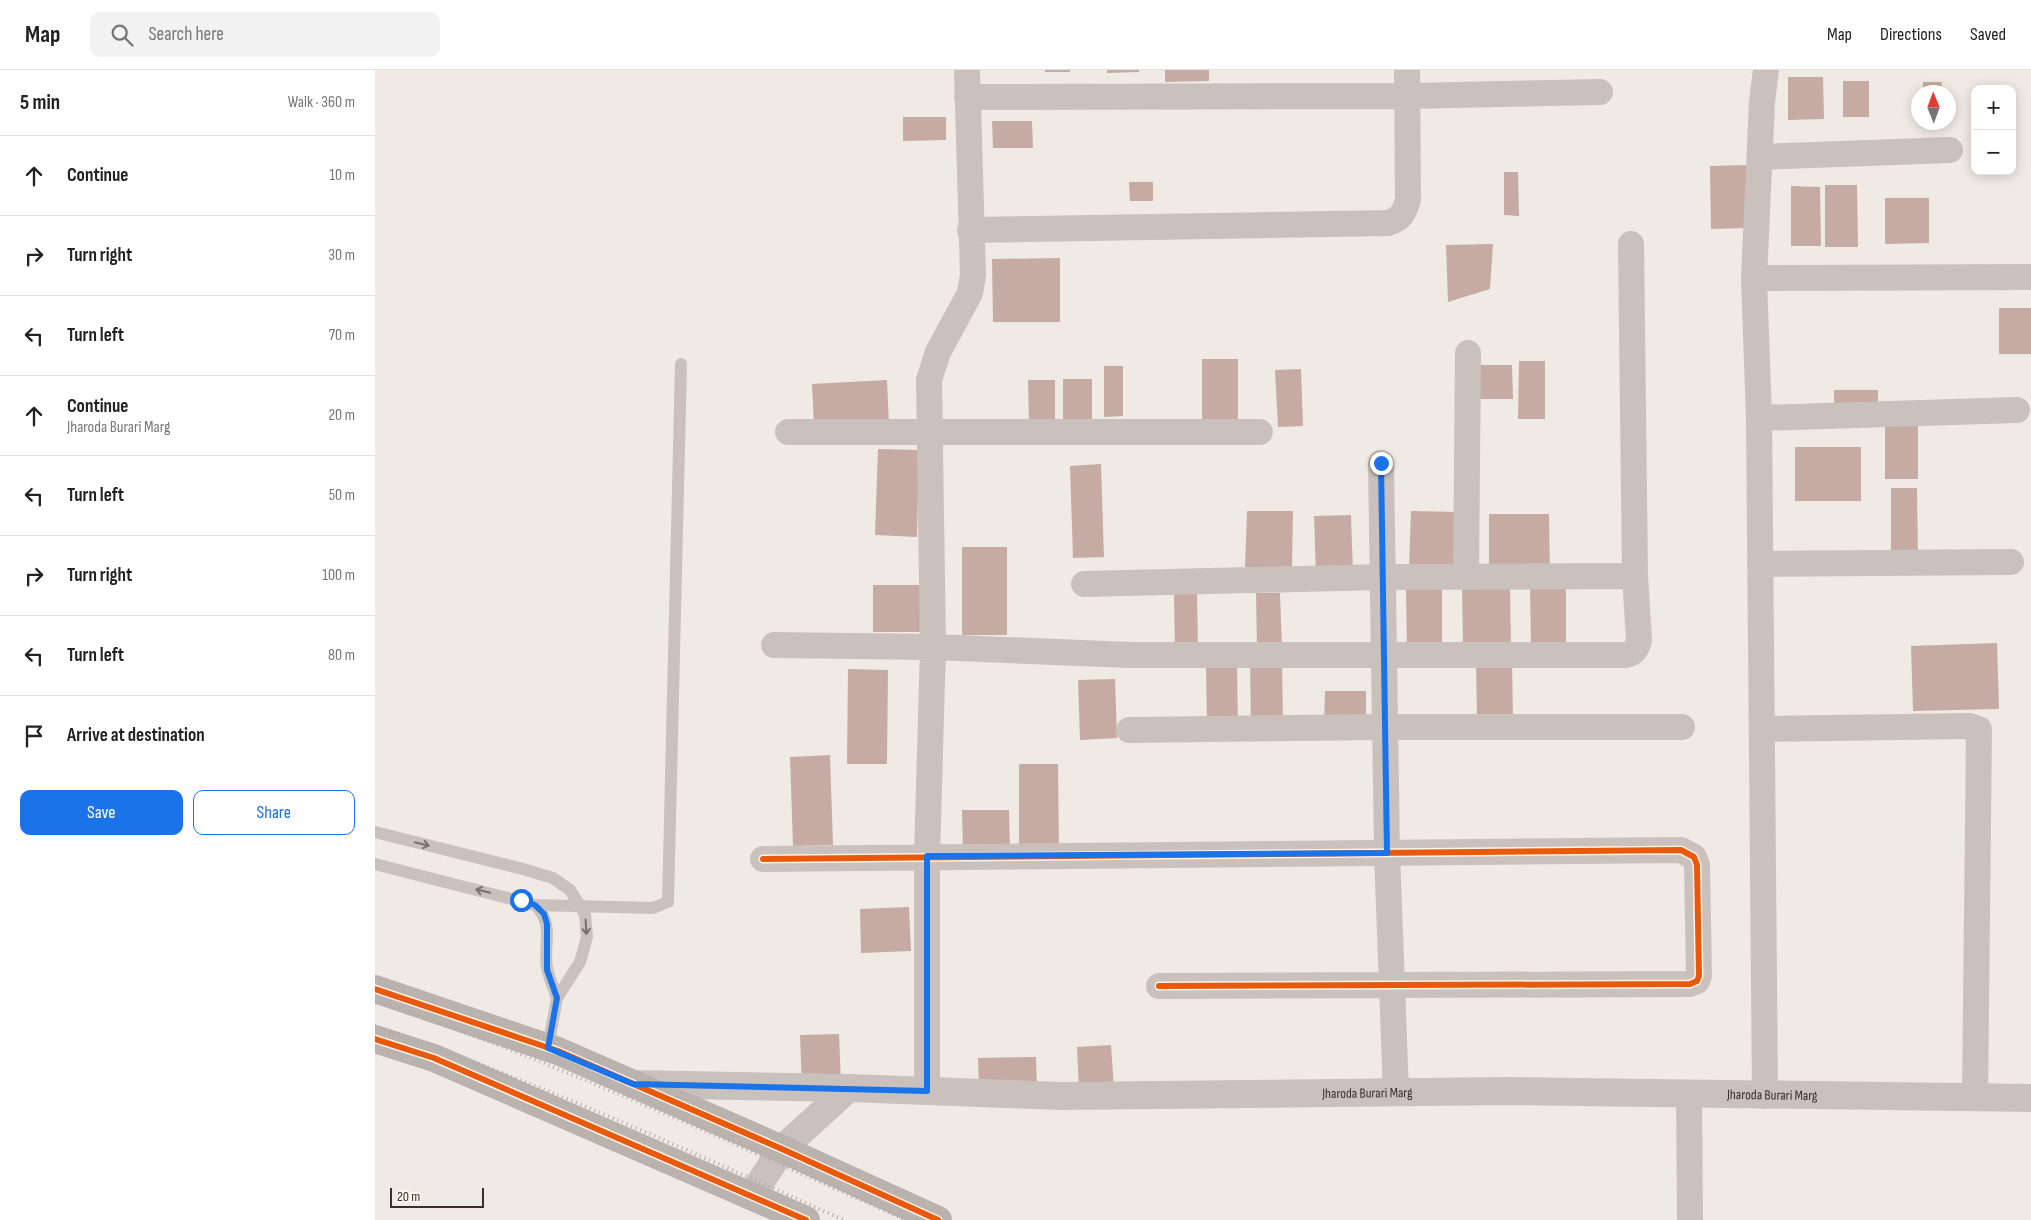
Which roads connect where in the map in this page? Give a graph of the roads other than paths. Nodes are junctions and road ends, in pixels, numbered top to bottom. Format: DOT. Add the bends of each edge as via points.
graph roads {
  1 [pos="967,70"];
  2 [pos="1407,70"];
  3 [pos="1767,70"];
  4 [pos="1600,92"];
  5 [pos="1407,96"];
  6 [pos="967,97"];
  7 [pos="1951,150"];
  8 [pos="1760,157"];
  9 [pos="970,230"];
  10 [pos="1631,244"];
  11 [pos="2031,277"];
  12 [pos="1755,278"];
  13 [pos="1468,353"];
  14 [pos="681,364"];
  15 [pos="2017,410"];
  16 [pos="1759,418"];
  17 [pos="788,432"];
  18 [pos="929,432"];
  19 [pos="1260,432"];
  20 [pos="1381,463"];
  21 [pos="2011,562"];
  22 [pos="1760,564"];
  23 [pos="1466,576"];
  24 [pos="1635,576"];
  25 [pos="1382,577"];
  26 [pos="1084,584"];
  27 [pos="774,645"];
  28 [pos="933,647"];
  29 [pos="1383,654"];
  30 [pos="1384,727"];
  31 [pos="1682,728"];
  32 [pos="1762,729"];
  33 [pos="1129,730"];
  34 [pos="375,832"];
  35 [pos="1387,853"];
  36 [pos="927,856"];
  37 [pos="763,859"];
  38 [pos="375,864"];
  39 [pos="535,905"];
  40 [pos="581,905"];
  41 [pos="1391,984"];
  42 [pos="1159,986"];
  43 [pos="375,989"];
  44 [pos="557,998"];
  45 [pos="375,1039"];
  46 [pos="548,1048"];
  47 [pos="633,1084"];
  48 [pos="849,1088"];
  49 [pos="927,1091"];
  50 [pos="1396,1092"];
  51 [pos="1689,1095"];
  52 [pos="1765,1096"];
  53 [pos="1975,1098"];
  54 [pos="2031,1098"];
  55 [pos="782,1149"];
  56 [pos="751,1195"];
  57 [pos="805,1220"];
  58 [pos="938,1220"];
  59 [pos="1690,1220"];
  1 -- 6 [label="street"];
  2 -- 5 [label="street"];
  3 -- 8 [label="street"];
  4 -- 5 [label="street"];
  5 -- 6 [label="street"];
  5 -- 9 [label="street" via="1407,200 1405,212 1388,223"];
  6 -- 9 [label="street"];
  7 -- 8 [label="street"];
  8 -- 12 [label="street"];
  9 -- 18 [label="street" via="973,275 970,293 938,352 929,380"];
  10 -- 24 [label="street"];
  11 -- 12 [label="street"];
  12 -- 16 [label="street"];
  13 -- 23 [label="street"];
  14 -- 40 [label="lane" via="668,902 653,908"];
  15 -- 16 [label="street"];
  16 -- 22 [label="street"];
  17 -- 18 [label="street"];
  18 -- 19 [label="street"];
  18 -- 28 [label="street"];
  20 -- 25 [label="street"];
  21 -- 22 [label="street"];
  22 -- 32 [label="street"];
  23 -- 24 [label="street"];
  23 -- 25 [label="street"];
  24 -- 29 [label="street" via="1639,640 1633,653"];
  25 -- 26 [label="street"];
  25 -- 29 [label="street"];
  27 -- 28 [label="street"];
  28 -- 29 [label="street" via="1130,655"];
  28 -- 36 [label="street"];
  29 -- 30 [label="street"];
  30 -- 31 [label="street"];
  30 -- 33 [label="street"];
  30 -- 35 [label="street"];
  32 -- 52 [label="street"];
  32 -- 53 [label="street" via="1970,726 1979,729"];
  34 -- 40 [label="lane, one-way" via="553,878 570,890"];
  35 -- 36 [label="street"];
  35 -- 41 [label="street"];
  35 -- 41 [label="street" via="1681,850 1694,857 1697,874 1699,976 1690,984"];
  36 -- 37 [label="street"];
  36 -- 49 [label="street"];
  39 -- 38 [label="lane, one-way"];
  39 -- 40 [label="lane"];
  39 -- 44 [label="lane" via="544,914 547,924 547,970"];
  40 -- 44 [label="lane, one-way" via="587,937 580,962"];
  41 -- 42 [label="street"];
  41 -- 50 [label="street"];
  43 -- 46 [label="main road"];
  44 -- 46 [label="lane"];
  45 -- 56 [label="main road" via="434,1058"];
  46 -- 47 [label="main road"];
  47 -- 48 [label="street, Jharoda Burari Marg"];
  47 -- 55 [label="main road"];
  48 -- 49 [label="street, Jharoda Burari Marg"];
  48 -- 55 [label="street"];
  49 -- 50 [label="street, Jharoda Burari Marg" via="1061,1096"];
  50 -- 51 [label="street, Jharoda Burari Marg"];
  51 -- 52 [label="street, Jharoda Burari Marg"];
  51 -- 59 [label="street"];
  52 -- 53 [label="street, Jharoda Burari Marg"];
  53 -- 54 [label="street, Jharoda Burari Marg"];
  55 -- 56 [label="street"];
  55 -- 58 [label="main road"];
  56 -- 57 [label="main road"];
}
